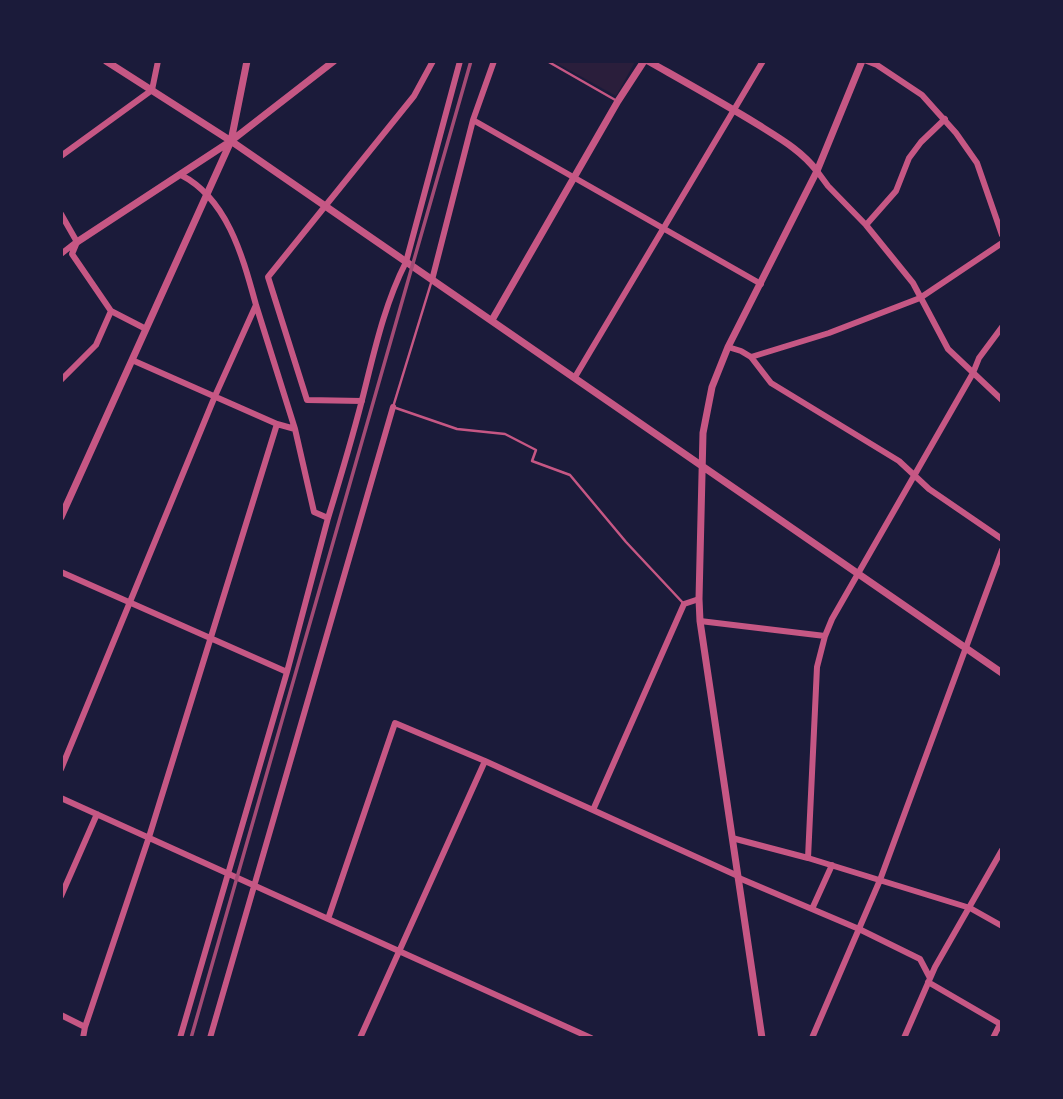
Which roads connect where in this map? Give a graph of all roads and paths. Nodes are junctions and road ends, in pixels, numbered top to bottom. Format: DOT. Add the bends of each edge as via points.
graph roads {
  1 [pos="106,61"];
  2 [pos="158,61"];
  3 [pos="247,61"];
  4 [pos="334,61"];
  5 [pos="433,61"];
  6 [pos="460,61"];
  7 [pos="494,61"];
  8 [pos="547,61"];
  9 [pos="646,61"];
  10 [pos="763,61"];
  11 [pos="865,61"];
  12 [pos="152,90"];
  13 [pos="618,101"];
  14 [pos="734,110"];
  15 [pos="945,119"];
  16 [pos="474,120"];
  17 [pos="232,141"];
  18 [pos="61,156"];
  19 [pos="817,171"];
  20 [pos="181,174"];
  21 [pos="575,178"];
  22 [pos="207,194"];
  23 [pos="326,206"];
  24 [pos="61,214"];
  25 [pos="866,225"];
  26 [pos="665,228"];
  27 [pos="1002,235"];
  28 [pos="77,242"];
  29 [pos="1002,243"];
  30 [pos="61,254"];
  31 [pos="406,262"];
  32 [pos="432,279"];
  33 [pos="761,284"];
  34 [pos="920,298"];
  35 [pos="256,305"];
  36 [pos="111,311"];
  37 [pos="492,320"];
  38 [pos="1002,327"];
  39 [pos="146,329"];
  40 [pos="728,347"];
  41 [pos="751,357"];
  42 [pos="132,360"];
  43 [pos="973,373"];
  44 [pos="575,377"];
  45 [pos="61,380"];
  46 [pos="215,396"];
  47 [pos="1002,400"];
  48 [pos="362,401"];
  49 [pos="393,407"];
  50 [pos="278,424"];
  51 [pos="295,429"];
  52 [pos="701,464"];
  53 [pos="915,474"];
  54 [pos="61,517"];
  55 [pos="328,518"];
  56 [pos="1002,539"];
  57 [pos="1002,550"];
  58 [pos="61,572"];
  59 [pos="859,573"];
  60 [pos="699,599"];
  61 [pos="132,601"];
  62 [pos="684,604"];
  63 [pos="700,621"];
  64 [pos="825,636"];
  65 [pos="209,638"];
  66 [pos="966,648"];
  67 [pos="287,672"];
  68 [pos="1002,673"];
  69 [pos="485,761"];
  70 [pos="61,769"];
  71 [pos="61,798"];
  72 [pos="593,810"];
  73 [pos="97,814"];
  74 [pos="149,837"];
  75 [pos="732,838"];
  76 [pos="1002,850"];
  77 [pos="808,858"];
  78 [pos="832,865"];
  79 [pos="227,874"];
  80 [pos="738,877"];
  81 [pos="880,880"];
  82 [pos="253,886"];
  83 [pos="61,896"];
  84 [pos="970,908"];
  85 [pos="812,909"];
  86 [pos="328,919"];
  87 [pos="1002,926"];
  88 [pos="859,929"];
  89 [pos="399,951"];
  90 [pos="929,980"];
  91 [pos="61,1015"];
  92 [pos="1001,1024"];
  93 [pos="85,1027"];
  94 [pos="83,1038"];
  95 [pos="180,1038"];
  96 [pos="210,1038"];
  97 [pos="360,1038"];
  98 [pos="591,1038"];
  99 [pos="762,1038"];
  100 [pos="811,1038"];
  101 [pos="904,1038"];
  102 [pos="993,1038"];
  1 -- 12 [label="street"];
  2 -- 12 [label="street"];
  3 -- 17 [label="street"];
  4 -- 17 [label="street"];
  5 -- 23 [label="street" via="414,96"];
  6 -- 31 [label="street"];
  7 -- 16 [label="street"];
  8 -- 13 [label="lane"];
  9 -- 13 [label="street"];
  9 -- 14 [label="street"];
  10 -- 14 [label="street"];
  11 -- 15 [label="street" via="922,95"];
  11 -- 19 [label="street"];
  12 -- 17 [label="street"];
  12 -- 18 [label="street"];
  13 -- 21 [label="street"];
  14 -- 19 [label="street" via="793,147"];
  14 -- 26 [label="street"];
  15 -- 25 [label="street" via="909,158 896,191"];
  15 -- 27 [label="street" via="977,163"];
  16 -- 21 [label="street"];
  16 -- 32 [label="street"];
  17 -- 20 [label="street"];
  17 -- 22 [label="street"];
  17 -- 23 [label="street"];
  19 -- 25 [label="street"];
  19 -- 33 [label="street"];
  20 -- 22 [label="street"];
  20 -- 28 [label="street"];
  21 -- 26 [label="street"];
  21 -- 37 [label="street"];
  22 -- 35 [label="street" via="240,249"];
  22 -- 39 [label="street"];
  23 -- 31 [label="street"];
  23 -- 48 [label="street" via="268,276 307,400"];
  24 -- 28 [label="street"];
  25 -- 34 [label="street" via="914,282"];
  26 -- 33 [label="street"];
  26 -- 44 [label="street"];
  28 -- 30 [label="street"];
  28 -- 36 [label="street" via="72,254"];
  29 -- 34 [label="street"];
  31 -- 32 [label="street"];
  31 -- 48 [label="street" via="374,348"];
  32 -- 37 [label="street"];
  32 -- 49 [label="lane"];
  33 -- 40 [label="street"];
  34 -- 41 [label="street"];
  34 -- 43 [label="street" via="948,349"];
  35 -- 46 [label="street"];
  35 -- 51 [label="street"];
  36 -- 39 [label="street"];
  36 -- 45 [label="street" via="96,345"];
  37 -- 44 [label="street"];
  38 -- 43 [label="street"];
  39 -- 42 [label="street"];
  40 -- 41 [label="street"];
  40 -- 52 [label="street" via="712,387"];
  41 -- 53 [label="street" via="771,383"];
  42 -- 46 [label="street"];
  42 -- 54 [label="street"];
  43 -- 47 [label="street"];
  43 -- 53 [label="street"];
  44 -- 52 [label="street"];
  46 -- 50 [label="street"];
  46 -- 61 [label="street"];
  48 -- 55 [label="street"];
  49 -- 62 [label="lane" via="457,429 505,434 536,450 532,461 579,483"];
  49 -- 82 [label="street"];
  50 -- 51 [label="street"];
  50 -- 65 [label="street"];
  51 -- 55 [label="street" via="314,512"];
  52 -- 59 [label="street"];
  52 -- 60 [label="street"];
  53 -- 56 [label="street" via="929,489"];
  53 -- 59 [label="street"];
  55 -- 67 [label="street"];
  57 -- 66 [label="street"];
  58 -- 61 [label="street"];
  59 -- 64 [label="street"];
  59 -- 66 [label="street"];
  60 -- 62 [label="street"];
  60 -- 63 [label="street"];
  61 -- 65 [label="street"];
  61 -- 70 [label="street"];
  62 -- 72 [label="street"];
  63 -- 64 [label="street"];
  63 -- 75 [label="street"];
  64 -- 77 [label="street" via="817,667"];
  65 -- 67 [label="street"];
  65 -- 74 [label="street"];
  66 -- 68 [label="street"];
  66 -- 81 [label="street"];
  67 -- 79 [label="street"];
  69 -- 72 [label="street"];
  69 -- 86 [label="street" via="395,723"];
  69 -- 89 [label="street"];
  71 -- 73 [label="street"];
  72 -- 80 [label="street"];
  73 -- 74 [label="street"];
  73 -- 83 [label="street"];
  74 -- 79 [label="street"];
  74 -- 93 [label="street"];
  75 -- 77 [label="street"];
  75 -- 80 [label="street"];
  76 -- 84 [label="street"];
  77 -- 78 [label="street"];
  78 -- 81 [label="street"];
  78 -- 85 [label="street"];
  79 -- 82 [label="street"];
  79 -- 95 [label="street"];
  80 -- 85 [label="street"];
  80 -- 99 [label="street"];
  81 -- 84 [label="street"];
  81 -- 88 [label="street"];
  82 -- 86 [label="street"];
  82 -- 96 [label="street"];
  84 -- 87 [label="street"];
  84 -- 90 [label="street"];
  85 -- 88 [label="street"];
  86 -- 89 [label="street"];
  88 -- 90 [label="street" via="920,959"];
  88 -- 100 [label="street"];
  89 -- 97 [label="street"];
  89 -- 98 [label="street"];
  90 -- 92 [label="street"];
  90 -- 101 [label="street"];
  91 -- 93 [label="street"];
  92 -- 102 [label="street"];
  93 -- 94 [label="street"];
}
